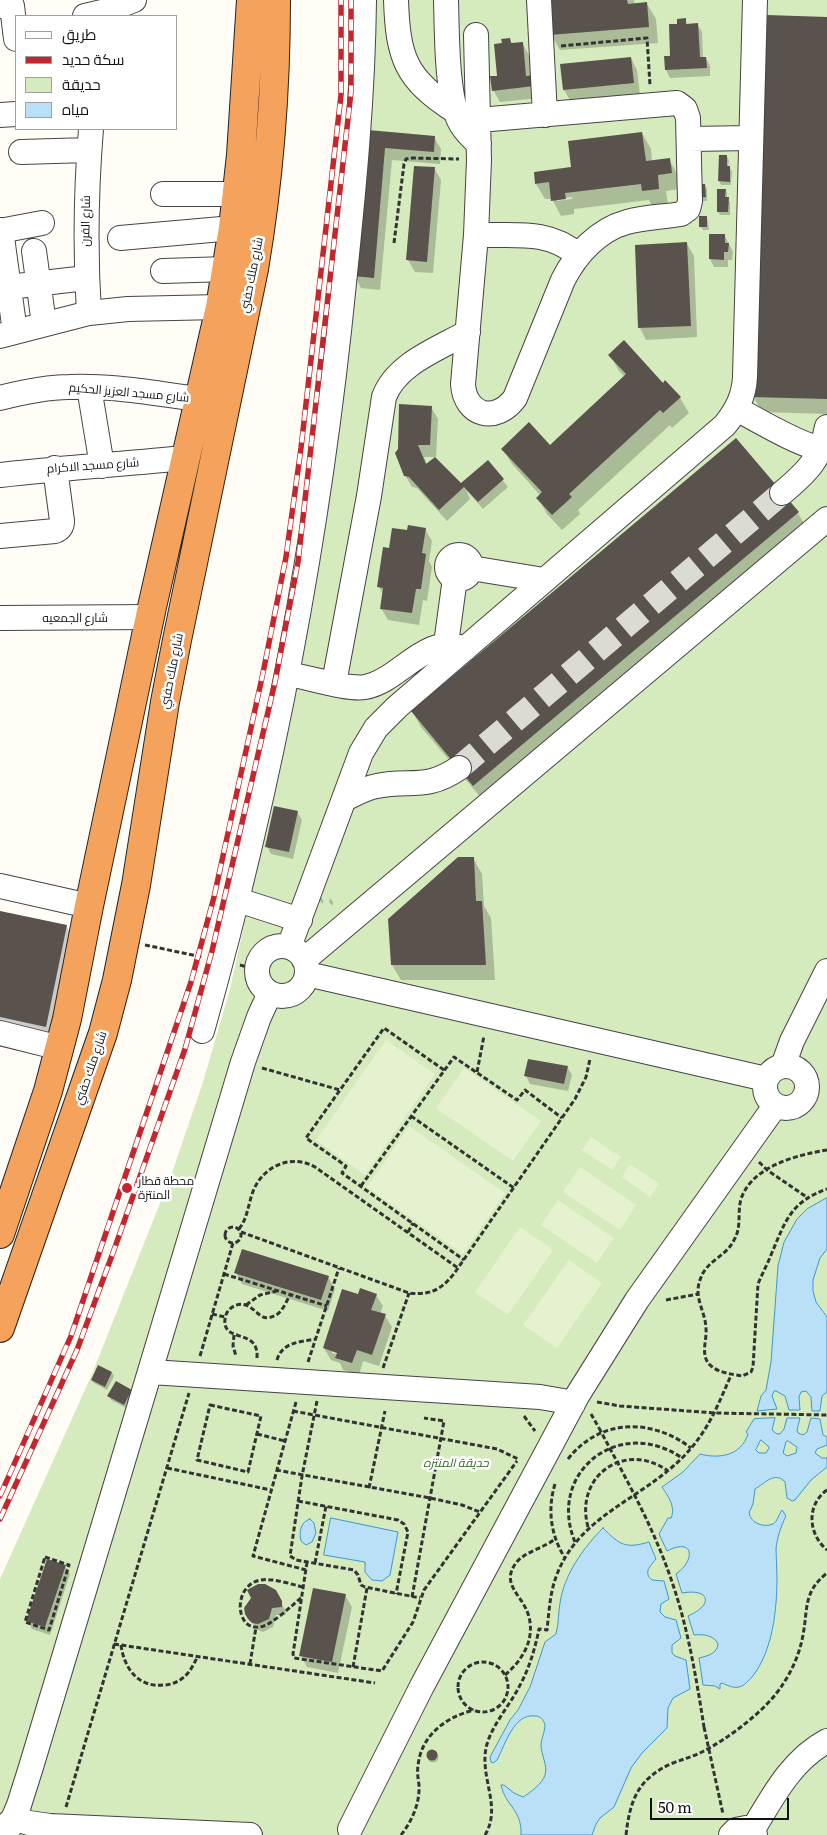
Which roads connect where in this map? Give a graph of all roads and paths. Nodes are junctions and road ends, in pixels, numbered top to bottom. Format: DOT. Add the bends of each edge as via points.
graph roads {
  1 [pos="134,0"];
  2 [pos="253,0"];
  3 [pos="364,0"];
  4 [pos="396,0"];
  5 [pos="446,0"];
  6 [pos="539,0"];
  7 [pos="755,0"];
  8 [pos="0,6"];
  9 [pos="95,15"];
  10 [pos="15,30"];
  11 [pos="476,35"];
  12 [pos="15,38"];
  13 [pos="0,45"];
  14 [pos="542,48"];
  15 [pos="651,105"];
  16 [pos="455,111"];
  17 [pos="15,114"];
  18 [pos="0,115"];
  19 [pos="545,115"];
  20 [pos="479,120"];
  21 [pos="751,138"];
  22 [pos="90,139"];
  23 [pos="689,139"];
  24 [pos="22,152"];
  25 [pos="479,152"];
  26 [pos="163,194"];
  27 [pos="236,194"];
  28 [pos="42,223"];
  29 [pos="233,228"];
  30 [pos="1,230"];
  31 [pos="476,235"];
  32 [pos="120,238"];
  33 [pos="394,243"];
  34 [pos="34,251"];
  35 [pos="578,255"];
  36 [pos="227,269"];
  37 [pos="163,271"];
  38 [pos="86,278"];
  39 [pos="38,283"];
  40 [pos="9,287"];
  41 [pos="220,307"];
  42 [pos="88,313"];
  43 [pos="44,324"];
  44 [pos="468,332"];
  45 [pos="7,334"];
  46 [pos="90,387"];
  47 [pos="0,398"];
  48 [pos="200,399"];
  49 [pos="737,409"];
  50 [pos="827,427"];
  51 [pos="824,450"];
  52 [pos="185,458"];
  53 [pos="102,466"];
  54 [pos="55,468"];
  55 [pos="0,475"];
  56 [pos="782,493"];
  57 [pos="827,519"];
  58 [pos="0,536"];
  59 [pos="544,580"];
  60 [pos="0,618"];
  61 [pos="150,618"];
  62 [pos="455,646"];
  63 [pos="288,674"];
  64 [pos="334,683"];
  65 [pos="458,768"];
  66 [pos="345,800"];
  67 [pos="94,879"];
  68 [pos="136,884"];
  69 [pos="0,886"];
  70 [pos="238,900"];
  71 [pos="88,906"];
  72 [pos="300,920"];
  73 [pos="125,940"];
  74 [pos="222,961"];
  75 [pos="300,961"];
  76 [pos="77,967"];
  77 [pos="258,970"];
  78 [pos="827,971"];
  79 [pos="117,980"];
  80 [pos="270,993"];
  81 [pos="488,1015"];
  82 [pos="202,1031"];
  83 [pos="0,1033"];
  84 [pos="593,1039"];
  85 [pos="60,1048"];
  86 [pos="243,1062"];
  87 [pos="444,1070"];
  88 [pos="477,1072"];
  89 [pos="775,1073"];
  90 [pos="340,1090"];
  91 [pos="817,1091"];
  92 [pos="775,1106"];
  93 [pos="411,1116"];
  94 [pos="562,1118"];
  95 [pos="746,1147"];
  96 [pos="827,1150"];
  97 [pos="766,1170"];
  98 [pos="361,1186"];
  99 [pos="514,1188"];
  100 [pos="827,1189"];
  101 [pos="808,1198"];
  102 [pos="413,1223"];
  103 [pos="240,1231"];
  104 [pos="408,1232"];
  105 [pos="0,1234"];
  106 [pos="233,1243"];
  107 [pos="464,1260"];
  108 [pos="339,1268"];
  109 [pos="458,1268"];
  110 [pos="224,1274"];
  111 [pos="278,1291"];
  112 [pos="409,1293"];
  113 [pos="698,1294"];
  114 [pos="290,1295"];
  115 [pos="666,1300"];
  116 [pos="246,1306"];
  117 [pos="327,1306"];
  118 [pos="212,1314"];
  119 [pos="225,1317"];
  120 [pos="0,1328"];
  121 [pos="234,1335"];
  122 [pos="316,1339"];
  123 [pos="238,1363"];
  124 [pos="257,1365"];
  125 [pos="276,1366"];
  126 [pos="151,1372"];
  127 [pos="732,1373"];
  128 [pos="194,1376"];
  129 [pos="311,1383"];
  130 [pos="376,1387"];
  131 [pos="515,1396"];
  132 [pos="575,1400"];
  133 [pos="293,1411"];
  134 [pos="384,1411"];
  135 [pos="714,1413"];
  136 [pos="314,1414"];
  137 [pos="827,1415"];
  138 [pos="424,1418"];
  139 [pos="381,1427"];
  140 [pos="599,1428"];
  141 [pos="257,1434"];
  142 [pos="441,1438"];
  143 [pos="533,1439"];
  144 [pos="284,1441"];
  145 [pos="692,1448"];
  146 [pos="523,1452"];
  147 [pos="682,1458"];
  148 [pos="518,1459"];
  149 [pos="565,1463"];
  150 [pos="167,1468"];
  151 [pos="276,1470"];
  152 [pos="668,1470"];
  153 [pos="302,1476"];
  154 [pos="556,1481"];
  155 [pos="369,1488"];
  156 [pos="271,1490"];
  157 [pos="827,1490"];
  158 [pos="635,1495"];
  159 [pos="430,1498"];
  160 [pos="298,1501"];
  161 [pos="326,1506"];
  162 [pos="480,1512"];
  163 [pos="588,1527"];
  164 [pos="555,1539"];
  165 [pos="575,1542"];
  166 [pos="827,1550"];
  167 [pos="565,1558"];
  168 [pos="307,1562"];
  169 [pos="315,1563"];
  170 [pos="306,1570"];
  171 [pos="827,1573"];
  172 [pos="303,1586"];
  173 [pos="367,1588"];
  174 [pos="396,1594"];
  175 [pos="412,1597"];
  176 [pos="302,1598"];
  177 [pos="420,1598"];
  178 [pos="256,1627"];
  179 [pos="49,1630"];
  180 [pos="114,1644"];
  181 [pos="122,1645"];
  182 [pos="198,1656"];
  183 [pos="250,1664"];
  184 [pos="353,1667"];
  185 [pos="505,1675"];
  186 [pos="375,1683"];
  187 [pos="504,1701"];
  188 [pos="510,1704"];
  189 [pos="474,1710"];
  190 [pos="827,1741"];
  191 [pos="709,1748"];
  192 [pos="60,1826"];
  193 [pos="7,1829"];
  194 [pos="741,1829"];
  195 [pos="346,1833"];
  196 [pos="250,1835"];
  197 [pos="401,1835"];
  198 [pos="485,1835"];
  199 [pos="626,1835"];
  1 -- 9 [label="street"];
  2 -- 27 [label="highway, شارع ملك حفني"];
  2 -- 68 [label="highway, شارع ملك حفني" via="273,113 263,217 165,702"];
  3 -- 63 [label="street" via="359,128 340,328 309,556"];
  4 -- 16 [label="street" via="397,32 407,65 428,92"];
  5 -- 16 [label="street"];
  6 -- 14 [label="street"];
  7 -- 21 [label="street"];
  8 -- 10 [label="street" via="7,3 12,6"];
  11 -- 20 [label="street"];
  12 -- 13 [label="street"];
  14 -- 15 [label="path" via="647,38"];
  14 -- 19 [label="street"];
  15 -- 19 [label="street"];
  15 -- 23 [label="street" via="677,103 685,109"];
  16 -- 25 [label="street"];
  17 -- 18 [label="street"];
  19 -- 20 [label="street"];
  20 -- 25 [label="street"];
  21 -- 23 [label="street"];
  21 -- 49 [label="street" via="745,377"];
  22 -- 24 [label="street"];
  22 -- 38 [label="street, شارع الفرن"];
  23 -- 35 [label="street" via="688,209 681,214 613,227"];
  25 -- 31 [label="street"];
  25 -- 33 [label="path" via="406,159"];
  26 -- 27 [label="street"];
  27 -- 29 [label="highway, شارع ملك حفني"];
  28 -- 30 [label="street"];
  29 -- 32 [label="street"];
  29 -- 36 [label="highway, شارع ملك حفني"];
  30 -- 40 [label="street"];
  31 -- 35 [label="street" via="542,236 562,242"];
  31 -- 44 [label="street"];
  34 -- 39 [label="street"];
  35 -- 44 [label="street" via="563,280 515,398 499,413 477,411 464,395"];
  36 -- 37 [label="street"];
  36 -- 41 [label="highway, شارع ملك حفني"];
  38 -- 39 [label="street"];
  38 -- 42 [label="street, شارع الفرن"];
  39 -- 40 [label="street"];
  39 -- 43 [label="street"];
  40 -- 45 [label="street"];
  41 -- 42 [label="street" via="137,308"];
  41 -- 48 [label="highway, شارع ملك حفني"];
  42 -- 43 [label="street"];
  43 -- 45 [label="street"];
  44 -- 64 [label="street" via="401,371 386,390"];
  46 -- 47 [label="street, شارع مسجد العزيز الحكيم" via="49,388"];
  46 -- 48 [label="street, شارع مسجد العزيز الحكيم"];
  46 -- 53 [label="street"];
  48 -- 52 [label="highway, شارع ملك حفني"];
  49 -- 51 [label="street" via="804,444"];
  49 -- 59 [label="street" via="725,425"];
  50 -- 51 [label="street"];
  51 -- 56 [label="street"];
  52 -- 53 [label="street, شارع مسجد الاكرام"];
  52 -- 61 [label="highway, شارع ملك حفني"];
  53 -- 54 [label="street, شارع مسجد الاكرام"];
  54 -- 55 [label="street, شارع مسجد الاكرام"];
  54 -- 58 [label="street" via="62,521 59,529"];
  57 -- 75 [label="street"];
  59 -- 62 [label="street"];
  59 -- 62 [label="street" via="463,573"];
  60 -- 61 [label="street, شارع الجمعيه"];
  61 -- 67 [label="highway, شارع ملك حفني"];
  62 -- 64 [label="street" via="434,647 371,686 356,688"];
  62 -- 66 [label="street" via="376,728 361,753"];
  63 -- 64 [label="street"];
  63 -- 70 [label="street"];
  65 -- 66 [label="street" via="430,782 375,786"];
  66 -- 72 [label="street"];
  67 -- 68 [label="highway" via="108,896 119,897 129,893"];
  67 -- 71 [label="highway, شارع ملك حفني"];
  68 -- 73 [label="highway, شارع ملك حفني"];
  69 -- 71 [label="street"];
  70 -- 72 [label="street"];
  70 -- 74 [label="street"];
  71 -- 76 [label="highway, شارع ملك حفني"];
  72 -- 75 [label="street"];
  73 -- 74 [label="path"];
  73 -- 79 [label="highway, شارع ملك حفني"];
  74 -- 77 [label="path"];
  74 -- 82 [label="street"];
  75 -- 77 [label="street" via="276,947 261,959"];
  75 -- 80 [label="street" via="301,987 290,995"];
  75 -- 81 [label="street"];
  76 -- 79 [label="highway" via="90,957 107,959 115,968"];
  76 -- 85 [label="highway, شارع ملك حفني"];
  77 -- 80 [label="street" via="261,984"];
  78 -- 89 [label="street"];
  79 -- 120 [label="highway, شارع ملك حفني" via="84,1090"];
  80 -- 86 [label="street"];
  81 -- 84 [label="street"];
  81 -- 88 [label="path"];
  83 -- 85 [label="street"];
  84 -- 89 [label="street"];
  84 -- 94 [label="path" via="582,1088"];
  85 -- 105 [label="highway, شارع ملك حفني"];
  86 -- 90 [label="path"];
  86 -- 126 [label="street"];
  87 -- 88 [label="path" via="454,1057"];
  87 -- 90 [label="path" via="384,1028"];
  87 -- 93 [label="path"];
  88 -- 94 [label="path" via="517,1100 525,1090"];
  89 -- 91 [label="street" via="790,1067 801,1073"];
  89 -- 92 [label="street" via="765,1091"];
  90 -- 98 [label="path" via="306,1138 346,1166 342,1172"];
  91 -- 92 [label="street" via="792,1108"];
  92 -- 95 [label="street"];
  93 -- 98 [label="path"];
  93 -- 99 [label="path"];
  94 -- 99 [label="path"];
  95 -- 97 [label="path"];
  95 -- 132 [label="street" via="637,1300"];
  96 -- 97 [label="path" via="795,1157"];
  97 -- 101 [label="path"];
  97 -- 113 [label="path" via="743,1193 734,1240 729,1249 704,1271"];
  98 -- 102 [label="path"];
  99 -- 107 [label="path"];
  100 -- 101 [label="path"];
  101 -- 127 [label="path" via="782,1225 761,1274 751,1372 742,1376"];
  102 -- 104 [label="path"];
  102 -- 107 [label="path"];
  103 -- 104 [label="path" via="260,1180 272,1168 293,1161 315,1167"];
  103 -- 106 [label="path" via="241,1238"];
  103 -- 106 [label="path" via="236,1227 228,1227 224,1233 226,1240"];
  103 -- 108 [label="path"];
  104 -- 109 [label="path"];
  106 -- 110 [label="path"];
  107 -- 109 [label="path"];
  108 -- 112 [label="path"];
  108 -- 117 [label="path"];
  109 -- 112 [label="path" via="441,1287 425,1293"];
  110 -- 111 [label="path"];
  110 -- 118 [label="path"];
  111 -- 114 [label="path"];
  111 -- 116 [label="path" via="260,1295"];
  112 -- 130 [label="path"];
  113 -- 115 [label="path"];
  113 -- 127 [label="path" via="706,1323 706,1360 716,1369"];
  114 -- 116 [label="path" via="281,1311 273,1317 258,1316"];
  114 -- 117 [label="path"];
  116 -- 119 [label="path" via="236,1305"];
  117 -- 122 [label="path"];
  118 -- 119 [label="path"];
  118 -- 128 [label="path"];
  119 -- 121 [label="path" via="225,1326"];
  121 -- 123 [label="path" via="233,1346"];
  121 -- 124 [label="path" via="246,1337 254,1344 258,1354"];
  122 -- 125 [label="path" via="287,1345 280,1352"];
  122 -- 129 [label="path"];
  126 -- 128 [label="street"];
  126 -- 193 [label="street" via="30,1774"];
  127 -- 135 [label="path"];
  128 -- 129 [label="street"];
  128 -- 150 [label="path"];
  129 -- 130 [label="street"];
  129 -- 133 [label="path"];
  129 -- 136 [label="path"];
  130 -- 131 [label="street"];
  131 -- 132 [label="street"];
  131 -- 143 [label="path" via="526,1421 538,1432"];
  132 -- 135 [label="path"];
  132 -- 195 [label="street"];
  133 -- 136 [label="path"];
  133 -- 144 [label="path"];
  134 -- 139 [label="path"];
  135 -- 137 [label="path"];
  135 -- 145 [label="path"];
  136 -- 139 [label="path"];
  136 -- 153 [label="path"];
  138 -- 142 [label="path" via="444,1421"];
  139 -- 142 [label="path"];
  139 -- 155 [label="path"];
  140 -- 158 [label="path, bridge"];
  141 -- 141 [label="path" via="261,1416 210,1405 197,1460 248,1472"];
  141 -- 144 [label="path"];
  142 -- 148 [label="path" via="497,1449"];
  142 -- 159 [label="path"];
  144 -- 151 [label="path"];
  145 -- 147 [label="path"];
  145 -- 149 [label="path" via="657,1429 632,1426 594,1437"];
  146 -- 148 [label="path"];
  147 -- 152 [label="path"];
  147 -- 165 [label="path" via="662,1447 638,1442 615,1446 595,1457 579,1475 570,1496 568,1520"];
  148 -- 162 [label="path"];
  150 -- 156 [label="path"];
  150 -- 180 [label="path"];
  151 -- 153 [label="path"];
  151 -- 156 [label="path"];
  152 -- 158 [label="path"];
  152 -- 163 [label="path" via="652,1461 633,1459 607,1468 594,1482 586,1499"];
  153 -- 155 [label="path"];
  153 -- 160 [label="path"];
  154 -- 164 [label="path" via="550,1513"];
  155 -- 159 [label="path"];
  156 -- 170 [label="path" via="253,1556"];
  157 -- 166 [label="path" via="818,1498 811,1518 815,1537"];
  158 -- 163 [label="path, bridge"];
  158 -- 191 [label="path, bridge" via="659,1548 684,1620"];
  159 -- 162 [label="path"];
  159 -- 175 [label="path"];
  160 -- 161 [label="path"];
  160 -- 168 [label="path" via="290,1556"];
  161 -- 169 [label="path"];
  161 -- 174 [label="path" via="398,1520 404,1524 408,1532"];
  162 -- 177 [label="path"];
  163 -- 165 [label="path"];
  164 -- 167 [label="path"];
  164 -- 185 [label="path" via="523,1556 512,1569 512,1586 527,1612 531,1629 524,1655"];
  165 -- 167 [label="path"];
  167 -- 188 [label="path" via="552,1588 546,1630 539,1629 521,1685"];
  168 -- 169 [label="path"];
  168 -- 170 [label="path"];
  169 -- 173 [label="path" via="354,1570 361,1585"];
  170 -- 172 [label="path"];
  171 -- 191 [label="path" via="809,1594 798,1652 782,1685 758,1714"];
  172 -- 176 [label="path"];
  172 -- 178 [label="path" via="268,1580 250,1585 242,1595 240,1609 246,1621"];
  173 -- 174 [label="path"];
  173 -- 184 [label="path"];
  174 -- 175 [label="path"];
  175 -- 177 [label="path"];
  176 -- 178 [label="path" via="269,1623"];
  176 -- 184 [label="path" via="294,1658"];
  177 -- 184 [label="path" via="414,1622 382,1671"];
  178 -- 183 [label="path"];
  179 -- 179 [label="path" via="69,1565 45,1557 25,1622"];
  180 -- 181 [label="path"];
  180 -- 192 [label="path"];
  181 -- 182 [label="path"];
  181 -- 182 [label="path" via="124,1660 134,1676 154,1686 177,1682 190,1670"];
  182 -- 183 [label="path"];
  183 -- 186 [label="path"];
  185 -- 187 [label="path" via="508,1688"];
  185 -- 189 [label="path" via="499,1667 485,1662 477,1662 464,1671 459,1693"];
  187 -- 188 [label="path"];
  187 -- 189 [label="path" via="489,1711"];
  188 -- 198 [label="path" via="494,1728 486,1748 484,1763 493,1812"];
  189 -- 197 [label="path" via="444,1722 426,1740 418,1764 416,1806"];
  190 -- 194 [label="street" via="809,1753"];
  191 -- 194 [label="path" via="716,1775"];
  191 -- 199 [label="path" via="662,1768 642,1785 634,1796"];
  192 -- 193 [label="street" via="29,1823"];
  192 -- 196 [label="street"];
}
